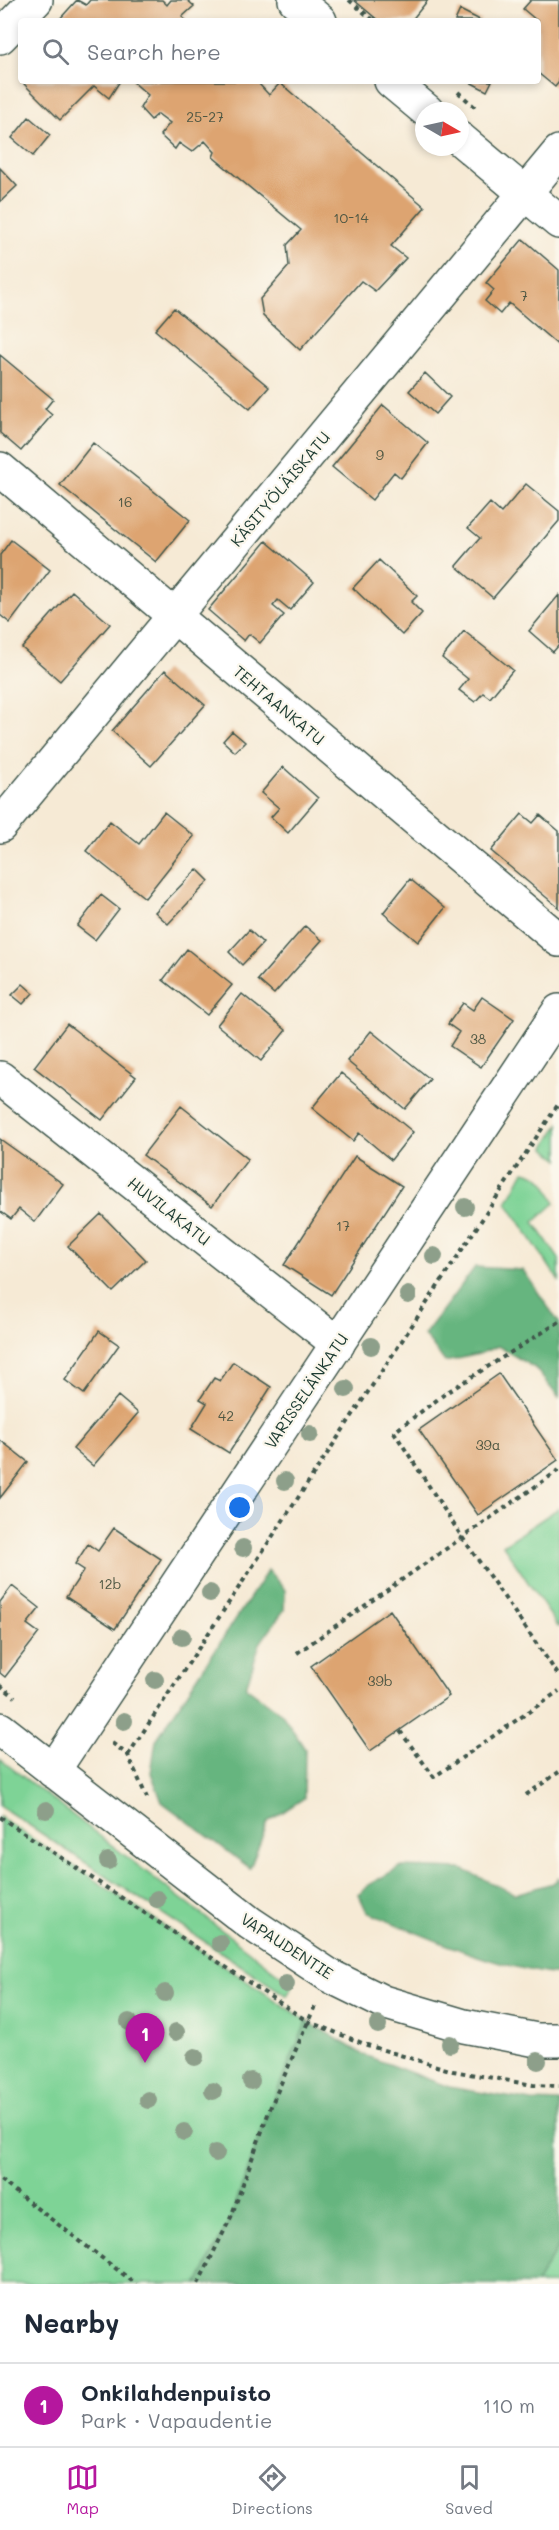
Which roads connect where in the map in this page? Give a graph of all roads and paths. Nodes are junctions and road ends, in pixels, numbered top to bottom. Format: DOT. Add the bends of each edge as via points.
graph roads {
  1 [pos="36,0"];
  2 [pos="295,0"];
  3 [pos="349,0"];
  4 [pos="18,18"];
  5 [pos="18,18"];
  6 [pos="316,18"];
  7 [pos="370,18"];
  8 [pos="0,37"];
  9 [pos="396,84"];
  10 [pos="453,89"];
  11 [pos="416,102"];
  12 [pos="480,112"];
  13 [pos="469,146"];
  14 [pos="559,152"];
  15 [pos="525,193"];
  16 [pos="559,222"];
  17 [pos="0,469"];
  18 [pos="174,616"];
  19 [pos="0,826"];
  20 [pos="559,940"];
  21 [pos="559,1011"];
  22 [pos="0,1078"];
  23 [pos="559,1103"];
  24 [pos="559,1322"];
  25 [pos="338,1344"];
  26 [pos="559,1470"];
  27 [pos="462,1537"];
  28 [pos="297,1653"];
  29 [pos="559,1676"];
  30 [pos="0,1685"];
  31 [pos="559,1690"];
  32 [pos="17,1698"];
  33 [pos="84,1724"];
  34 [pos="0,1730"];
  35 [pos="400,1731"];
  36 [pos="128,1755"];
  37 [pos="53,1771"];
  38 [pos="559,1772"];
  39 [pos="526,1795"];
  40 [pos="150,1805"];
  41 [pos="0,1817"];
  42 [pos="307,2021"];
  43 [pos="559,2040"];
  44 [pos="559,2086"];
  45 [pos="0,2180"];
  46 [pos="136,2284"];
  47 [pos="198,2284"];
  1 -- 4 [label="street"];
  2 -- 6 [label="street"];
  3 -- 7 [label="path"];
  5 -- 8 [label="street"];
  9 -- 11 [label="street"];
  10 -- 12 [label="path"];
  13 -- 15 [label="street"];
  14 -- 15 [label="street, KÄSITYÖLÄISKATU"];
  15 -- 16 [label="street"];
  15 -- 18 [label="street, KÄSITYÖLÄISKATU"];
  17 -- 18 [label="street, TEHTAANKATU"];
  18 -- 19 [label="street, KÄSITYÖLÄISKATU"];
  18 -- 20 [label="street, TEHTAANKATU"];
  21 -- 25 [label="street, VARISSELÄNKATU"];
  22 -- 25 [label="street, HUVILAKATU"];
  23 -- 36 [label="path"];
  24 -- 27 [label="path" via="446,1393 394,1432"];
  25 -- 33 [label="street, VARISSELÄNKATU"];
  26 -- 27 [label="path"];
  27 -- 28 [label="path"];
  27 -- 29 [label="path"];
  30 -- 32 [label="path"];
  31 -- 35 [label="path" via="434,1777"];
  33 -- 36 [label="path"];
  33 -- 37 [label="street, VARISSELÄNKATU"];
  34 -- 37 [label="street, VAPAUDENTIE"];
  36 -- 40 [label="path"];
  37 -- 43 [label="street, VAPAUDENTIE" via="250,1923 330,1976 383,2002 464,2026 537,2040"];
  38 -- 39 [label="path"];
  41 -- 42 [label="path"];
  42 -- 44 [label="path" via="367,2045 453,2071"];
  42 -- 47 [label="path" via="231,2217"];
  45 -- 46 [label="path"];
}
